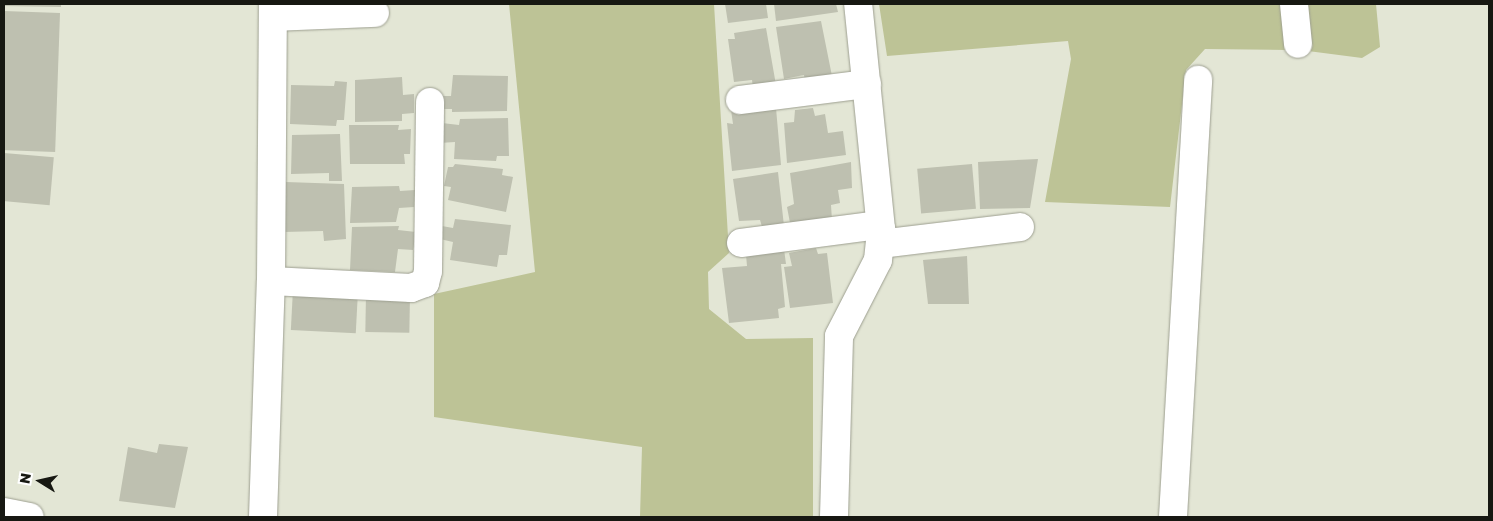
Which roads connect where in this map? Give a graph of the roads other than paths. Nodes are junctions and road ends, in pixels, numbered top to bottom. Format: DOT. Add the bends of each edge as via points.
graph roads {
  1 [pos="858,4"];
  2 [pos="1294,4"];
  3 [pos="274,11"];
  4 [pos="375,13"];
  5 [pos="1298,44"];
  6 [pos="1198,80"];
  7 [pos="867,84"];
  8 [pos="740,100"];
  9 [pos="430,102"];
  10 [pos="1020,228"];
  11 [pos="880,235"];
  12 [pos="741,243"];
  13 [pos="271,281"];
  14 [pos="4,512"];
  15 [pos="30,517"];
  16 [pos="263,517"];
  17 [pos="834,517"];
  18 [pos="1174,517"];
  1 -- 7 [label="street"];
  2 -- 5 [label="street"];
  3 -- 4 [label="street"];
  3 -- 13 [label="street"];
  6 -- 18 [label="street"];
  7 -- 8 [label="street"];
  7 -- 11 [label="street"];
  9 -- 13 [label="street" via="428,270 424,283 411,288"];
  10 -- 11 [label="street"];
  11 -- 12 [label="street"];
  11 -- 17 [label="street" via="878,260 839,336"];
  13 -- 16 [label="street"];
  14 -- 15 [label="street"];
}
